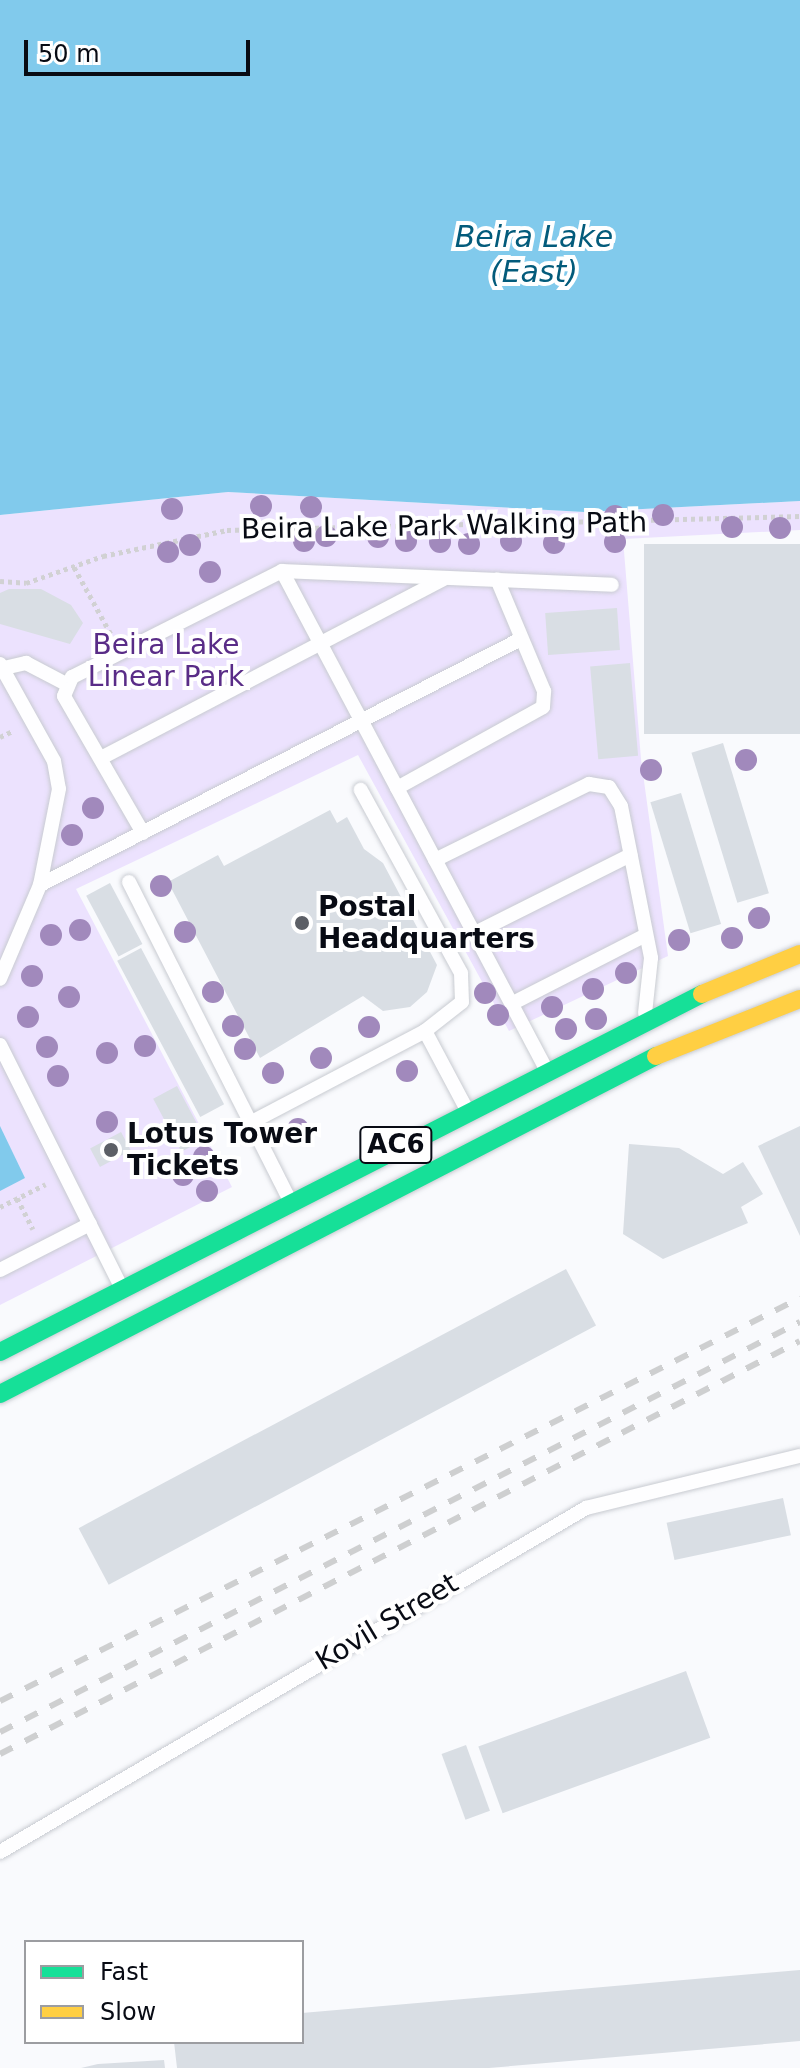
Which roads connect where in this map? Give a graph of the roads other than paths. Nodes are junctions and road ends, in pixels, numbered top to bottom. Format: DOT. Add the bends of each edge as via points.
graph roads {
  1 [pos="282,571"];
  2 [pos="444,578"];
  3 [pos="497,579"];
  4 [pos="612,585"];
  5 [pos="521,639"];
  6 [pos="321,644"];
  7 [pos="2,666"];
  8 [pos="66,684"];
  9 [pos="361,721"];
  10 [pos="101,758"];
  11 [pos="397,788"];
  12 [pos="361,790"];
  13 [pos="143,833"];
  14 [pos="631,855"];
  15 [pos="435,860"];
  16 [pos="129,882"];
  17 [pos="40,885"];
  18 [pos="475,933"];
  19 [pos="646,935"];
  20 [pos="800,954"];
  21 [pos="0,979"];
  22 [pos="800,999"];
  23 [pos="513,1003"];
  24 [pos="644,1021"];
  25 [pos="425,1031"];
  26 [pos="0,1045"];
  27 [pos="547,1070"];
  28 [pos="467,1110"];
  29 [pos="250,1123"];
  30 [pos="289,1199"];
  31 [pos="90,1224"];
  32 [pos="0,1270"];
  33 [pos="122,1287"];
  34 [pos="0,1352"];
  35 [pos="0,1394"];
  36 [pos="800,1456"];
  37 [pos="0,1852"];
  1 -- 2 [label="lane"];
  1 -- 6 [label="lane"];
  1 -- 8 [label="lane"];
  2 -- 3 [label="lane"];
  2 -- 6 [label="lane"];
  3 -- 4 [label="lane"];
  3 -- 5 [label="lane"];
  5 -- 9 [label="lane"];
  5 -- 11 [label="lane" via="544,691 538,713"];
  6 -- 9 [label="lane"];
  6 -- 10 [label="lane"];
  7 -- 8 [label="lane" via="26,663"];
  7 -- 17 [label="lane" via="58,777"];
  8 -- 10 [label="lane" via="64,696"];
  9 -- 11 [label="lane"];
  9 -- 13 [label="lane"];
  10 -- 13 [label="lane"];
  11 -- 15 [label="lane"];
  12 -- 25 [label="lane" via="464,980 453,1013"];
  13 -- 17 [label="lane"];
  14 -- 15 [label="lane" via="618,796 601,783"];
  14 -- 18 [label="lane"];
  14 -- 19 [label="lane"];
  15 -- 18 [label="lane"];
  16 -- 29 [label="lane"];
  17 -- 21 [label="lane"];
  18 -- 23 [label="lane"];
  19 -- 23 [label="lane"];
  19 -- 24 [label="lane"];
  20 -- 24 [label="main road, AC6"];
  22 -- 35 [label="main road, AC6" via="664,1052"];
  23 -- 27 [label="lane"];
  24 -- 27 [label="main road, AC6"];
  25 -- 28 [label="lane"];
  25 -- 29 [label="lane"];
  26 -- 31 [label="lane"];
  27 -- 28 [label="main road, AC6"];
  28 -- 30 [label="main road, AC6"];
  29 -- 30 [label="lane"];
  30 -- 33 [label="main road, AC6"];
  31 -- 32 [label="lane"];
  31 -- 33 [label="lane"];
  33 -- 34 [label="main road, AC6"];
  36 -- 37 [label="lane, Kovil Street" via="586,1508"];
}
